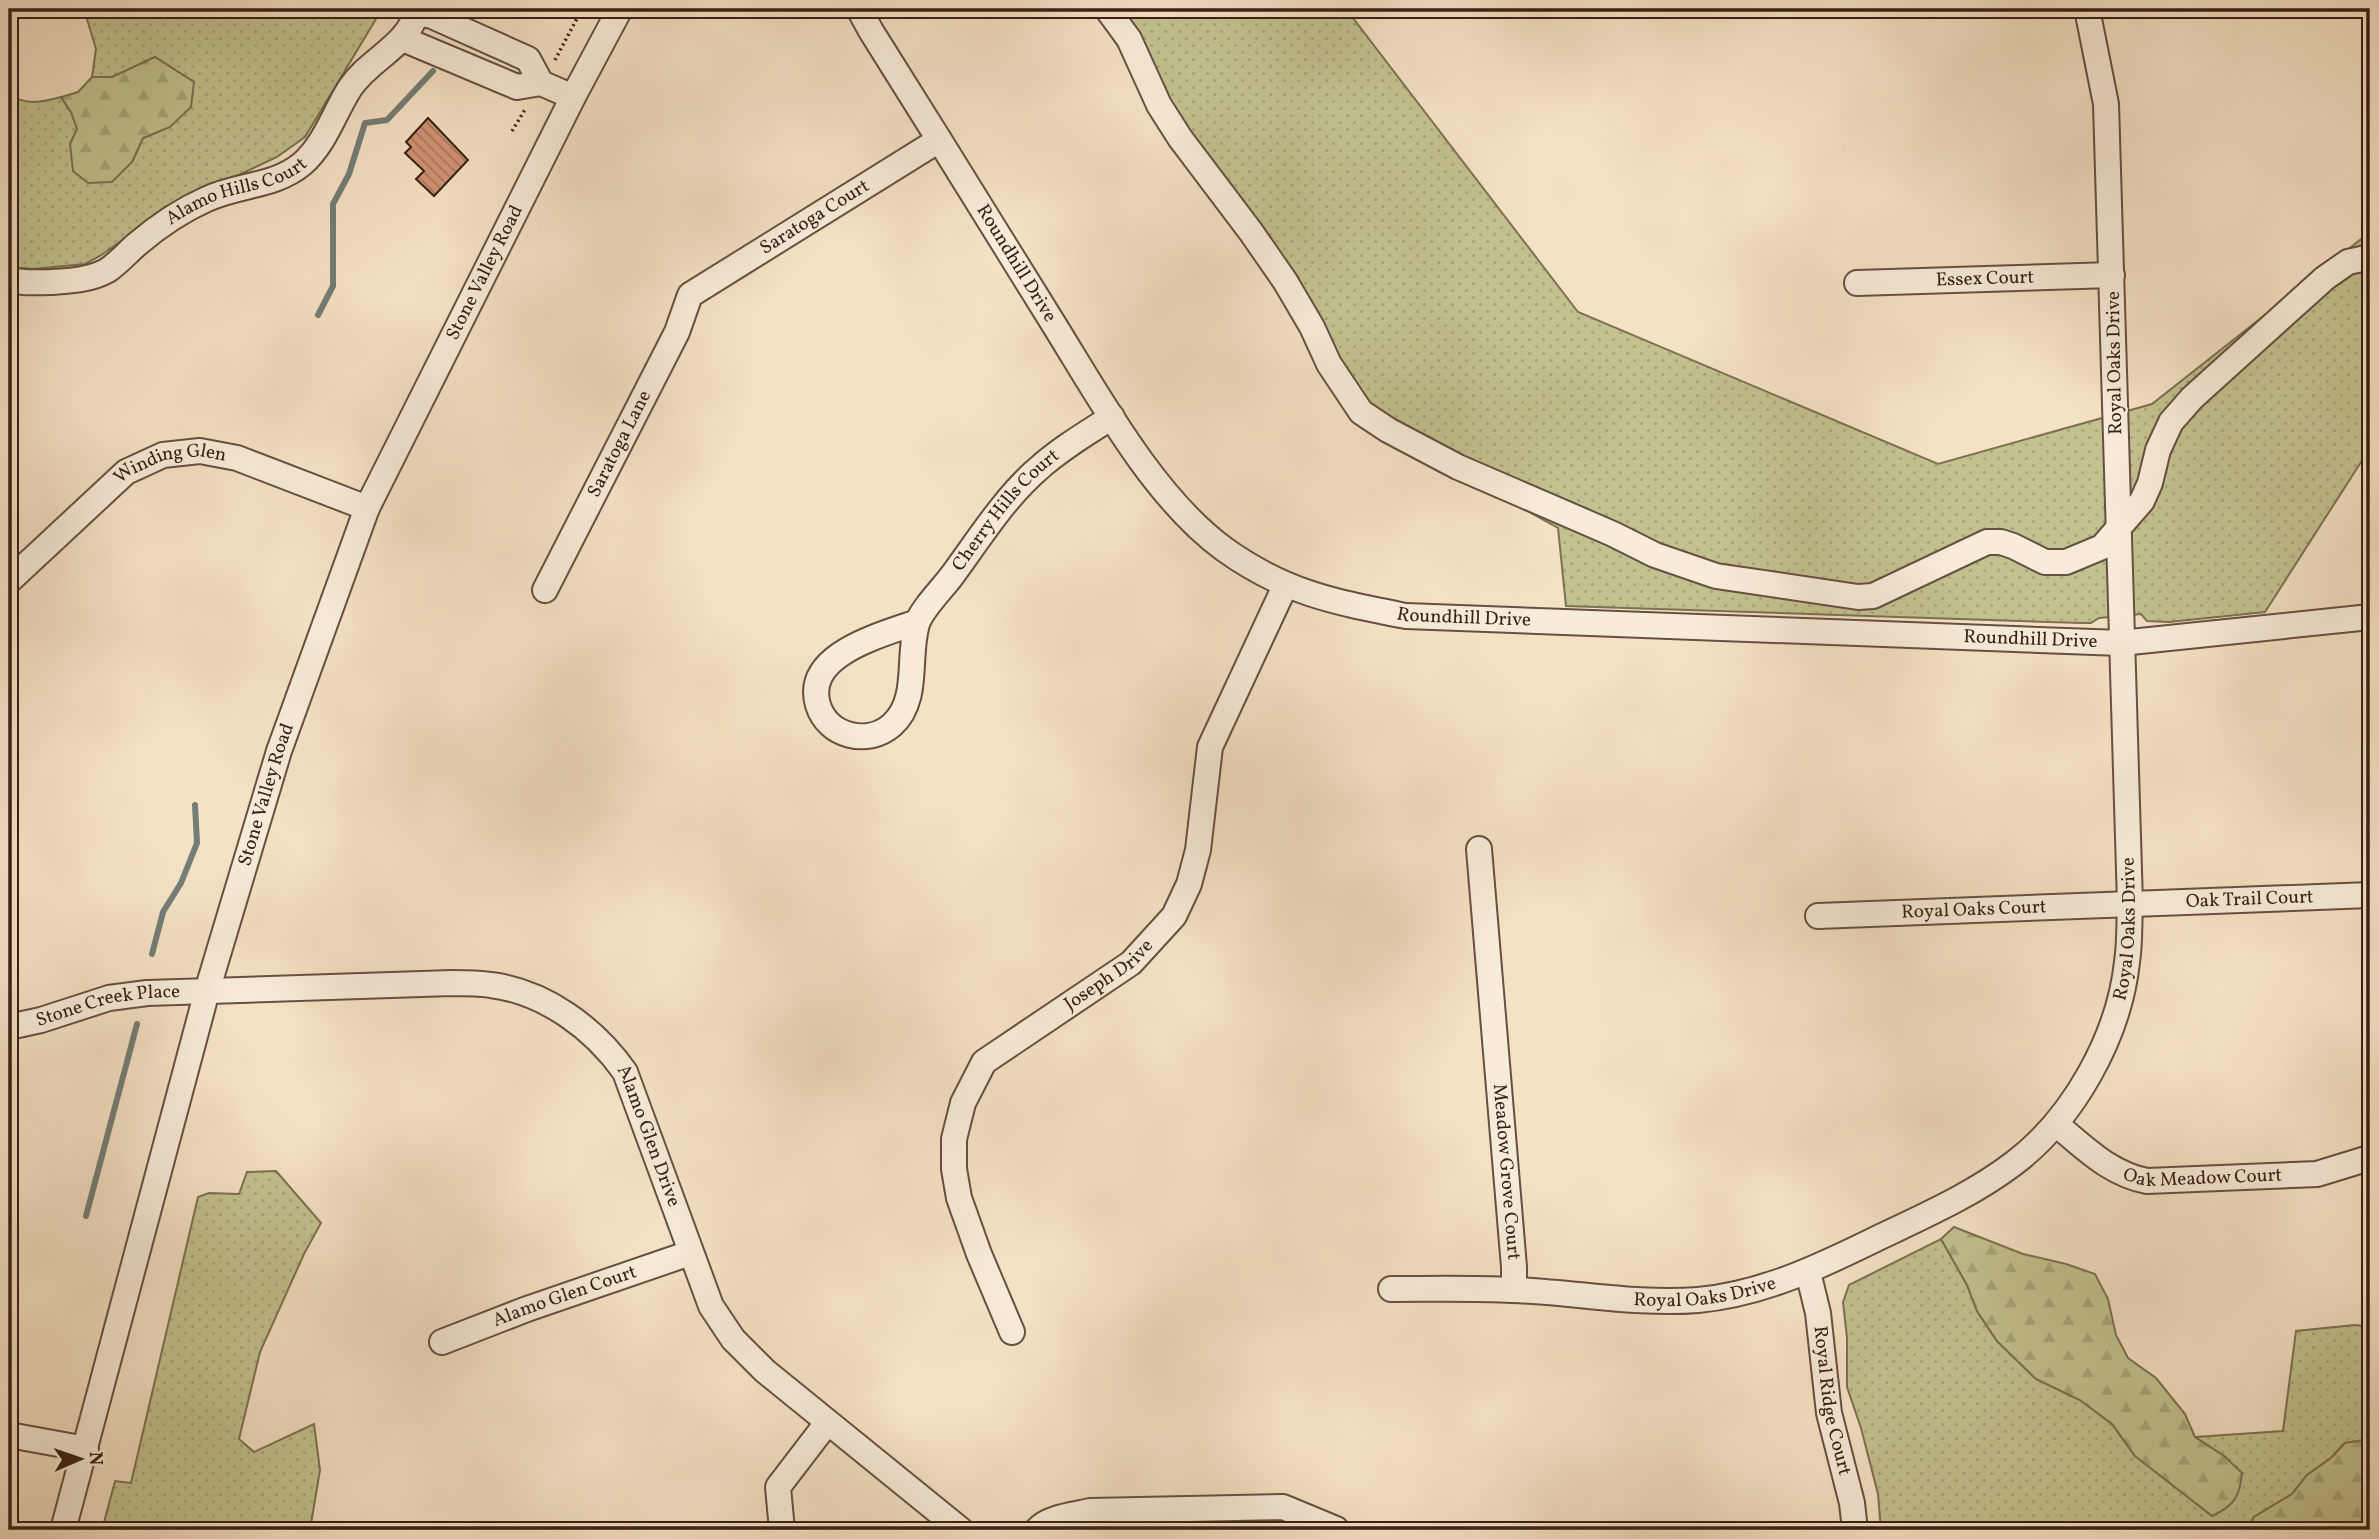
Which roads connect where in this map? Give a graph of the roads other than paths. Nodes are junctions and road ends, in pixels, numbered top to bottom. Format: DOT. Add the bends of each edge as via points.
graph roads {
  1 [pos="612,9"];
  2 [pos="620,9"];
  3 [pos="859,9"];
  4 [pos="1107,9"];
  5 [pos="2087,9"];
  6 [pos="413,21"];
  7 [pos="573,97"];
  8 [pos="939,140"];
  9 [pos="2370,257"];
  10 [pos="2112,275"];
  11 [pos="9,279"];
  12 [pos="1857,283"];
  13 [pos="690,295"];
  14 [pos="1112,417"];
  15 [pos="367,508"];
  16 [pos="2119,527"];
  17 [pos="9,581"];
  18 [pos="1284,586"];
  19 [pos="545,590"];
  20 [pos="2370,617"];
  21 [pos="917,622"];
  22 [pos="2121,643"];
  23 [pos="1479,849"];
  24 [pos="2370,895"];
  25 [pos="2130,904"];
  26 [pos="1818,916"];
  27 [pos="207,991"];
  28 [pos="9,1027"];
  29 [pos="2056,1124"];
  30 [pos="2365,1159"];
  31 [pos="690,1253"];
  32 [pos="1808,1272"];
  33 [pos="1391,1289"];
  34 [pos="1514,1290"];
  35 [pos="1012,1332"];
  36 [pos="442,1342"];
  37 [pos="827,1423"];
  38 [pos="9,1434"];
  39 [pos="86,1449"];
  40 [pos="1336,1529"];
  41 [pos="63,1530"];
  42 [pos="782,1530"];
  43 [pos="961,1530"];
  44 [pos="1037,1530"];
  45 [pos="1855,1530"];
  1 -- 7 [label="street, Stone Valley Road"];
  2 -- 7 [label="street, Stone Valley Road"];
  3 -- 8 [label="street, Roundhill Drive"];
  4 -- 16 [label="street" via="1129,39 1159,105 1284,281 1329,364 1362,412 1425,451 1686,567 1750,583 1858,597 1873,596 1987,542 2013,546 2045,562 2066,562 2102,547"];
  5 -- 10 [label="street, Royal Oaks Drive" via="2106,104"];
  6 -- 7 [label="street" via="432,16 528,59 541,83"];
  6 -- 11 [label="street, Alamo Hills Court" via="350,88 318,146 286,176 210,197 147,236 107,270 87,278 20,283"];
  7 -- 15 [label="street, Stone Valley Road"];
  8 -- 13 [label="street, Saratoga Court"];
  8 -- 14 [label="street, Roundhill Drive"];
  9 -- 16 [label="street" via="2348,262 2325,278 2192,398 2171,422 2142,501"];
  10 -- 12 [label="street, Essex Court"];
  10 -- 16 [label="street, Royal Oaks Drive"];
  13 -- 19 [label="street, Saratoga Lane" via="677,332"];
  14 -- 18 [label="street, Roundhill Drive" via="1169,497 1201,531"];
  14 -- 21 [label="street, Cherry Hills Court" via="1037,469"];
  15 -- 17 [label="street, Winding Glen" via="237,458 200,451 163,455 126,472"];
  15 -- 27 [label="street, Stone Valley Road" via="279,751"];
  16 -- 22 [label="street, Royal Oaks Drive"];
  18 -- 22 [label="street, Roundhill Drive" via="1406,616"];
  18 -- 35 [label="street, Joseph Drive" via="1210,747 1198,850 1174,916 1131,963 984,1062 963,1103 954,1139 959,1198"];
  20 -- 22 [label="street, Roundhill Drive"];
  21 -- 21 [label="street" via="908,696 899,717 883,731 867,736 850,735 831,726 816,695 816,685 828,664 868,640"];
  22 -- 25 [label="street, Royal Oaks Drive"];
  23 -- 34 [label="street, Meadow Grove Court"];
  24 -- 25 [label="street, Oak Trail Court"];
  25 -- 26 [label="street, Royal Oaks Court"];
  25 -- 29 [label="street, Royal Oaks Drive" via="2127,964 2110,1035 2086,1082"];
  27 -- 28 [label="street, Stone Creek Place" via="109,998"];
  27 -- 31 [label="street, Alamo Glen Drive" via="492,985 564,1012 611,1051 625,1072"];
  27 -- 39 [label="street, Stone Valley Road"];
  29 -- 30 [label="street, Oak Meadow Court" via="2112,1170 2147,1181 2317,1174"];
  29 -- 32 [label="street, Royal Oaks Drive" via="1987,1182"];
  31 -- 36 [label="street, Alamo Glen Court"];
  31 -- 37 [label="street, Alamo Glen Drive" via="711,1306 733,1339"];
  32 -- 34 [label="street, Royal Oaks Drive" via="1697,1300 1607,1299"];
  32 -- 45 [label="street, Royal Ridge Court" via="1818,1313 1829,1413 1850,1491"];
  33 -- 34 [label="street, Royal Oaks Drive"];
  37 -- 42 [label="street" via="778,1487"];
  37 -- 43 [label="street, Alamo Glen Drive"];
  38 -- 39 [label="street"];
  39 -- 41 [label="street, Stone Valley Road"];
  40 -- 44 [label="street" via="1283,1507 1090,1511"];
}
